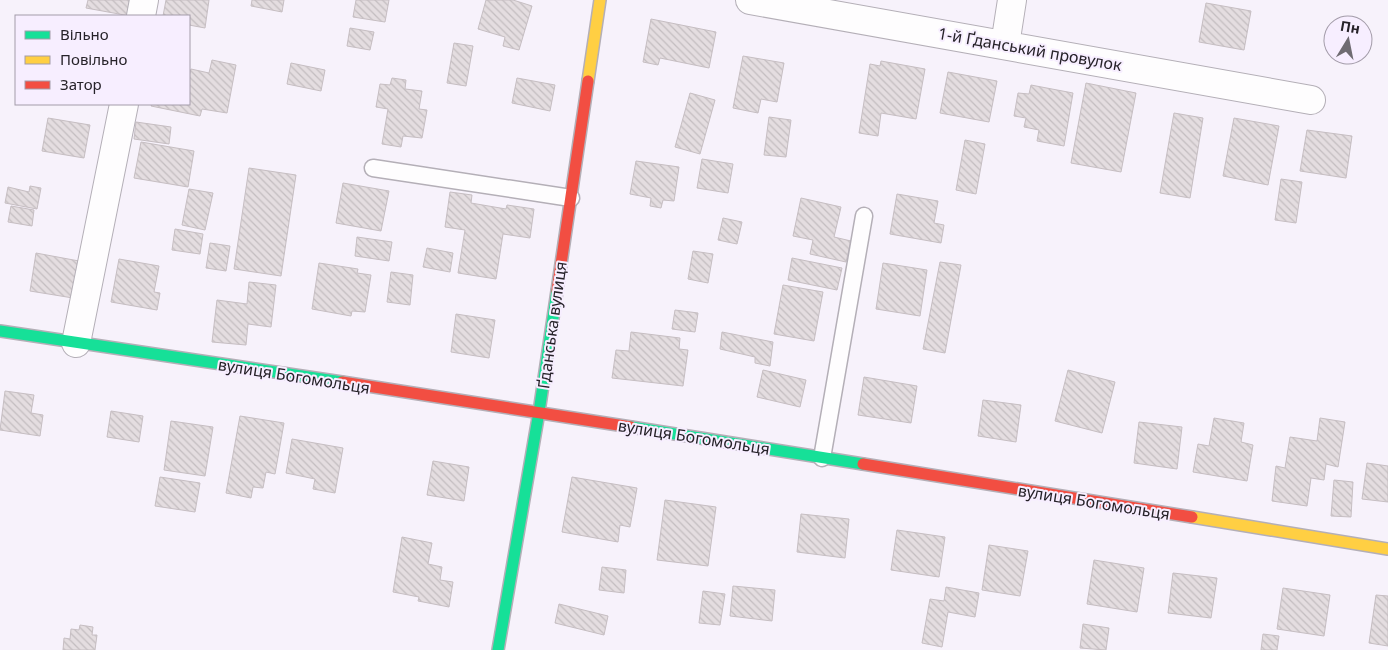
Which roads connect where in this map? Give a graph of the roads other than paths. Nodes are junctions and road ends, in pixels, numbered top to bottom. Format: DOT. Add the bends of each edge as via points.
graph roads {
  1 [pos="144,0"];
  2 [pos="600,0"];
  3 [pos="1012,0"];
  4 [pos="758,1"];
  5 [pos="141,15"];
  6 [pos="1005,45"];
  7 [pos="1311,100"];
  8 [pos="124,105"];
  9 [pos="373,168"];
  10 [pos="571,198"];
  11 [pos="864,216"];
  12 [pos="0,331"];
  13 [pos="76,343"];
  14 [pos="539,412"];
  15 [pos="822,458"];
  16 [pos="1388,549"];
  17 [pos="498,650"];
  1 -- 5 [label="street"];
  2 -- 10 [label="street, Ґданська вулиця"];
  3 -- 6 [label="street"];
  4 -- 6 [label="street, 1-й Ґданський провулок"];
  6 -- 7 [label="street, 1-й Ґданський провулок"];
  8 -- 13 [label="street"];
  9 -- 10 [label="lane"];
  10 -- 14 [label="street, Ґданська вулиця"];
  11 -- 15 [label="lane"];
  12 -- 13 [label="street, вулиця Богомольця"];
  13 -- 14 [label="street, вулиця Богомольця"];
  14 -- 15 [label="street, вулиця Богомольця"];
  14 -- 17 [label="street, Ґданська вулиця"];
  15 -- 16 [label="street, вулиця Богомольця"];
}
